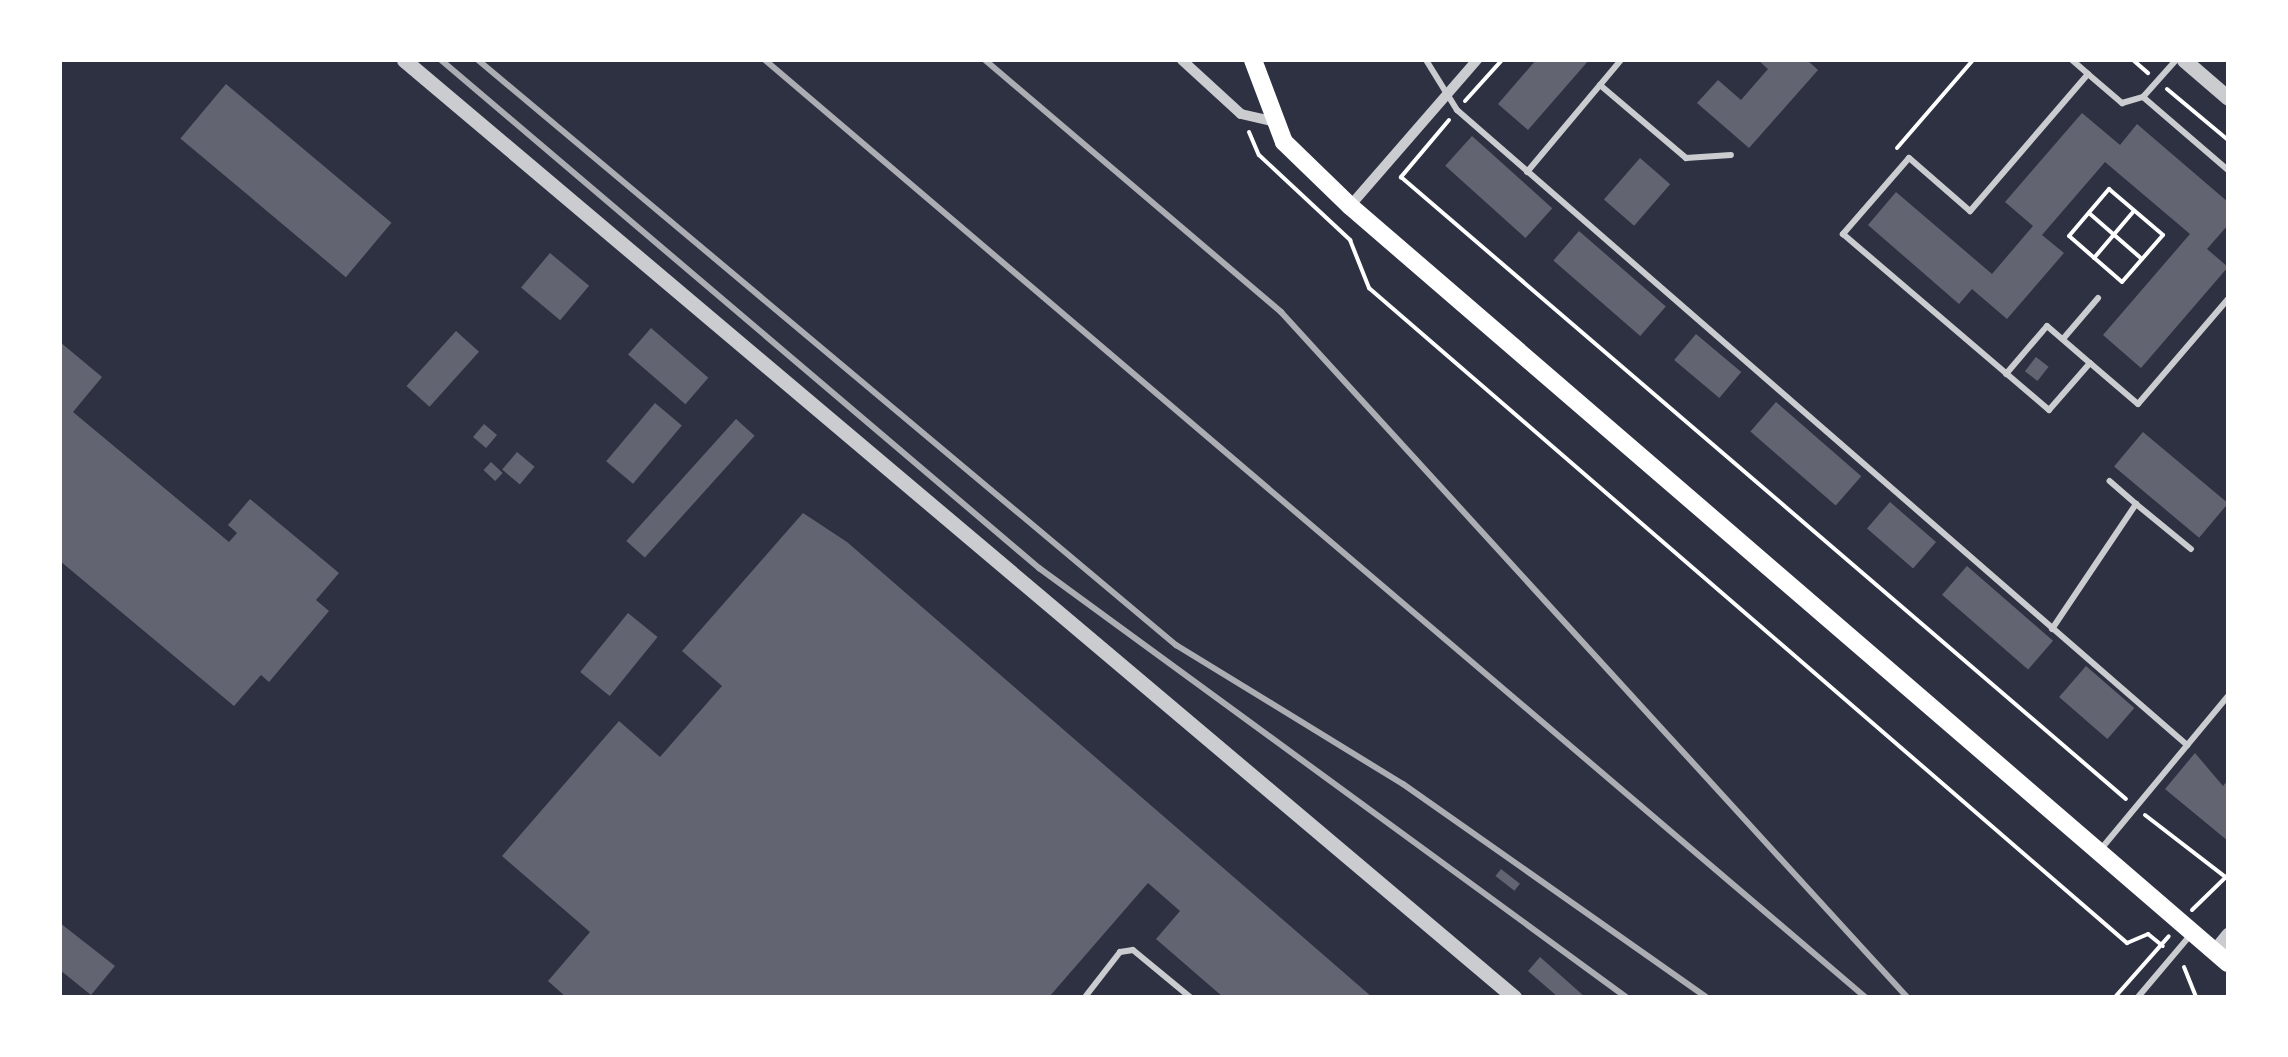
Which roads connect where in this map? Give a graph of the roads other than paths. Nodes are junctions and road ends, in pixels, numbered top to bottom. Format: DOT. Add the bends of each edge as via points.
graph roads {
  1 [pos="404,60"];
  2 [pos="1182,60"];
  3 [pos="1253,60"];
  4 [pos="1426,60"];
  5 [pos="1477,60"];
  6 [pos="1621,60"];
  7 [pos="2072,60"];
  8 [pos="2185,61"];
  9 [pos="2088,74"];
  10 [pos="1600,85"];
  11 [pos="1445,97"];
  12 [pos="2144,98"];
  13 [pos="2228,98"];
  14 [pos="1272,122"];
  15 [pos="1732,155"];
  16 [pos="2228,170"];
  17 [pos="1527,172"];
  18 [pos="1350,206"];
  19 [pos="2098,298"];
  20 [pos="2228,299"];
  21 [pos="2063,339"];
  22 [pos="2090,363"];
  23 [pos="2006,374"];
  24 [pos="2110,481"];
  25 [pos="2136,504"];
  26 [pos="2191,549"];
  27 [pos="2052,629"];
  28 [pos="2228,696"];
  29 [pos="2186,746"];
  30 [pos="2099,851"];
  31 [pos="2193,932"];
  32 [pos="2228,935"];
  33 [pos="2221,957"];
  34 [pos="1085,997"];
  35 [pos="1190,997"];
  36 [pos="1514,997"];
  37 [pos="2138,997"];
  1 -- 36 [label="street"];
  2 -- 14 [label="street" via="1241,114"];
  3 -- 14 [label="main road"];
  4 -- 11 [label="lane"];
  5 -- 11 [label="street"];
  6 -- 10 [label="lane"];
  7 -- 9 [label="lane"];
  8 -- 12 [label="lane"];
  8 -- 13 [label="street"];
  9 -- 12 [label="lane" via="2122,103"];
  9 -- 23 [label="lane" via="1970,211 1908,158 1843,234"];
  10 -- 15 [label="lane" via="1686,158"];
  10 -- 17 [label="lane"];
  11 -- 17 [label="lane"];
  11 -- 18 [label="street"];
  12 -- 16 [label="lane"];
  14 -- 18 [label="main road"];
  17 -- 27 [label="lane"];
  18 -- 30 [label="main road"];
  19 -- 21 [label="lane"];
  20 -- 22 [label="lane" via="2138,404"];
  21 -- 22 [label="lane"];
  21 -- 23 [label="lane" via="2048,326"];
  22 -- 23 [label="lane" via="2049,410"];
  24 -- 25 [label="lane"];
  25 -- 26 [label="lane"];
  25 -- 27 [label="lane"];
  27 -- 29 [label="lane"];
  28 -- 29 [label="lane"];
  29 -- 30 [label="lane"];
  30 -- 31 [label="main road"];
  31 -- 33 [label="main road"];
  31 -- 37 [label="lane"];
  32 -- 33 [label="street"];
  34 -- 35 [label="lane" via="1120,952 1133,950"];
}
